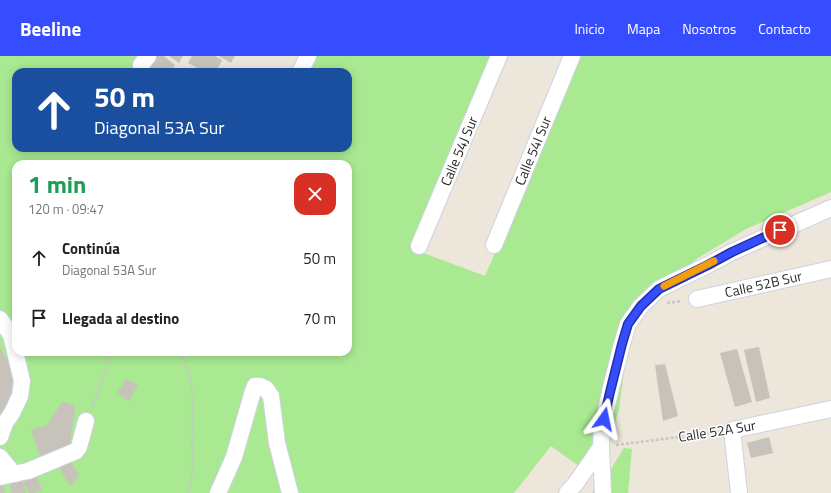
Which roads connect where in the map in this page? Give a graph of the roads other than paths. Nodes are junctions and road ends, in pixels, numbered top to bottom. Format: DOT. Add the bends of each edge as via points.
graph roads {
  1 [pos="307,56"];
  2 [pos="499,56"];
  3 [pos="572,56"];
  4 [pos="302,68"];
  5 [pos="831,208"];
  6 [pos="494,245"];
  7 [pos="419,246"];
  8 [pos="831,269"];
  9 [pos="697,299"];
  10 [pos="0,319"];
  11 [pos="12,338"];
  12 [pos="16,356"];
  13 [pos="831,409"];
  14 [pos="86,421"];
  15 [pos="0,437"];
  16 [pos="601,447"];
  17 [pos="0,457"];
  18 [pos="7,476"];
  19 [pos="218,493"];
  20 [pos="290,493"];
  21 [pos="567,493"];
  22 [pos="603,493"];
  23 [pos="739,493"];
  1 -- 4 [label="street"];
  2 -- 7 [label="street, Calle 54J Sur"];
  3 -- 6 [label="street, Calle 54I Sur"];
  5 -- 16 [label="street" via="732,252 659,289 641,306 628,324 622,344 602,428"];
  8 -- 9 [label="street, Calle 52B Sur"];
  10 -- 11 [label="street"];
  12 -- 15 [label="street" via="22,381 20,396"];
  13 -- 23 [label="street, Calle 52A Sur" via="732,430"];
  14 -- 18 [label="street" via="76,451 28,471"];
  16 -- 21 [label="street"];
  16 -- 22 [label="street"];
  17 -- 18 [label="street"];
  19 -- 20 [label="street" via="234,457 252,391 255,386 260,386 271,396 277,443"];
}
